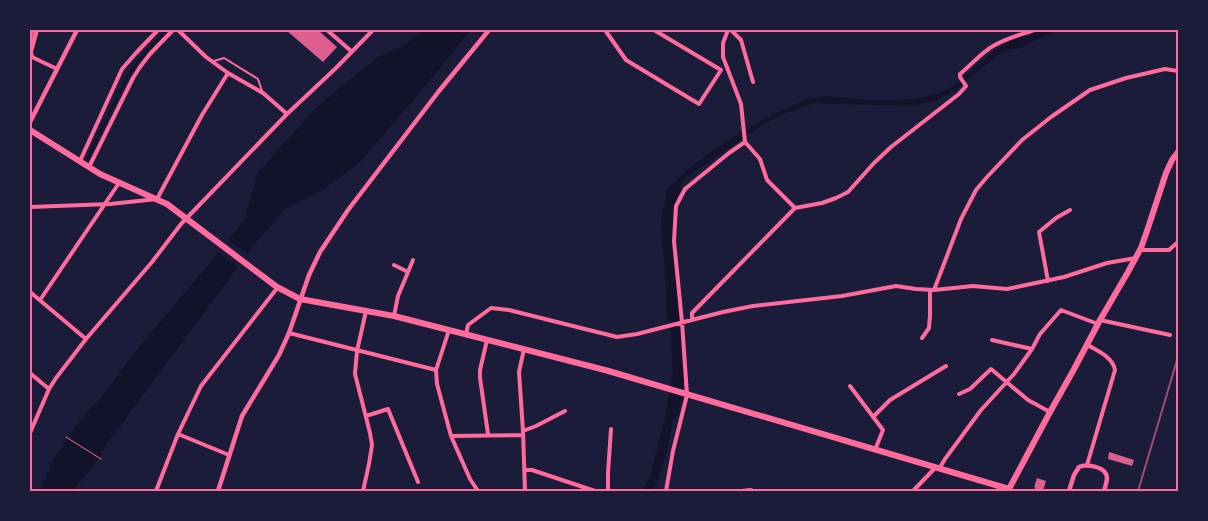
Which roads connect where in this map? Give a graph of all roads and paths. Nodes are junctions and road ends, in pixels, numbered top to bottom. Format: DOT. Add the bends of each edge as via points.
graph roads {
  1 [pos="37,30"];
  2 [pos="76,30"];
  3 [pos="158,30"];
  4 [pos="173,30"];
  5 [pos="178,30"];
  6 [pos="327,30"];
  7 [pos="372,30"];
  8 [pos="489,30"];
  9 [pos="605,30"];
  10 [pos="654,30"];
  11 [pos="729,30"];
  12 [pos="1034,30"];
  13 [pos="351,51"];
  14 [pos="212,62"];
  15 [pos="57,69"];
  16 [pos="1178,70"];
  17 [pos="228,73"];
  18 [pos="753,82"];
  19 [pos="263,94"];
  20 [pos="287,114"];
  21 [pos="30,122"];
  22 [pos="30,130"];
  23 [pos="745,142"];
  24 [pos="1178,152"];
  25 [pos="80,161"];
  26 [pos="89,167"];
  27 [pos="119,183"];
  28 [pos="157,199"];
  29 [pos="105,204"];
  30 [pos="30,208"];
  31 [pos="795,208"];
  32 [pos="1070,210"];
  33 [pos="187,219"];
  34 [pos="1178,242"];
  35 [pos="1139,250"];
  36 [pos="1136,258"];
  37 [pos="394,265"];
  38 [pos="417,266"];
  39 [pos="408,272"];
  40 [pos="1048,281"];
  41 [pos="278,287"];
  42 [pos="932,290"];
  43 [pos="30,292"];
  44 [pos="300,299"];
  45 [pos="40,300"];
  46 [pos="366,311"];
  47 [pos="394,316"];
  48 [pos="692,320"];
  49 [pos="680,322"];
  50 [pos="1099,322"];
  51 [pos="449,330"];
  52 [pos="289,333"];
  53 [pos="466,334"];
  54 [pos="1170,335"];
  55 [pos="922,338"];
  56 [pos="86,339"];
  57 [pos="487,340"];
  58 [pos="992,340"];
  59 [pos="1088,344"];
  60 [pos="524,349"];
  61 [pos="1032,349"];
  62 [pos="357,351"];
  63 [pos="946,366"];
  64 [pos="436,370"];
  65 [pos="30,373"];
  66 [pos="1008,382"];
  67 [pos="850,386"];
  68 [pos="48,389"];
  69 [pos="684,394"];
  70 [pos="959,394"];
  71 [pos="564,411"];
  72 [pos="1050,412"];
  73 [pos="366,416"];
  74 [pos="873,417"];
  75 [pos="611,429"];
  76 [pos="523,433"];
  77 [pos="30,434"];
  78 [pos="178,434"];
  79 [pos="488,434"];
  80 [pos="451,436"];
  81 [pos="66,437"];
  82 [pos="875,450"];
  83 [pos="229,455"];
  84 [pos="101,459"];
  85 [pos="1087,465"];
  86 [pos="937,468"];
  87 [pos="524,470"];
  88 [pos="418,482"];
  89 [pos="1009,490"];
  90 [pos="156,491"];
  91 [pos="218,491"];
  92 [pos="364,491"];
  93 [pos="478,491"];
  94 [pos="525,491"];
  95 [pos="595,491"];
  96 [pos="608,491"];
  97 [pos="666,491"];
  98 [pos="742,491"];
  99 [pos="753,491"];
  100 [pos="913,491"];
  101 [pos="1069,491"];
  102 [pos="1104,491"];
  1 -- 15 [label="street" via="32,57"];
  2 -- 15 [label="street"];
  3 -- 25 [label="street" via="122,69"];
  4 -- 26 [label="street" via="133,78"];
  5 -- 14 [label="street"];
  6 -- 13 [label="street"];
  7 -- 13 [label="street"];
  8 -- 44 [label="street" via="348,210 312,266"];
  9 -- 10 [label="street" via="626,60 699,104 721,70"];
  11 -- 18 [label="street" via="741,40"];
  11 -- 23 [label="street" via="723,43 723,57 741,104"];
  12 -- 31 [label="street" via="992,46 960,74 966,86 959,94 886,152 848,192 822,203"];
  13 -- 20 [label="street"];
  14 -- 17 [label="street"];
  14 -- 19 [label="lane" via="224,58 258,79"];
  15 -- 21 [label="street"];
  16 -- 42 [label="street" via="1165,69 1090,90 1022,140 976,190"];
  17 -- 19 [label="street"];
  17 -- 28 [label="street"];
  19 -- 20 [label="street"];
  20 -- 33 [label="street"];
  22 -- 25 [label="highway"];
  23 -- 31 [label="street" via="760,159 767,180"];
  23 -- 49 [label="street" via="685,189 676,206 674,241"];
  24 -- 35 [label="highway" via="1166,174"];
  25 -- 26 [label="highway"];
  26 -- 27 [label="highway"];
  27 -- 28 [label="highway"];
  27 -- 29 [label="street"];
  28 -- 29 [label="street"];
  28 -- 33 [label="highway"];
  29 -- 30 [label="street"];
  29 -- 45 [label="street"];
  31 -- 48 [label="street" via="692,313"];
  32 -- 40 [label="street" via="1039,232"];
  33 -- 41 [label="highway"];
  33 -- 56 [label="street"];
  34 -- 35 [label="street" via="1169,250"];
  35 -- 36 [label="highway"];
  36 -- 40 [label="street"];
  36 -- 50 [label="highway"];
  37 -- 39 [label="street"];
  38 -- 39 [label="street" via="412,262"];
  39 -- 47 [label="street"];
  40 -- 42 [label="street" via="1007,289 973,286"];
  41 -- 44 [label="highway"];
  41 -- 78 [label="street" via="201,386"];
  42 -- 48 [label="street" via="896,286 753,306"];
  42 -- 55 [label="street" via="929,328"];
  43 -- 45 [label="street"];
  44 -- 46 [label="highway"];
  44 -- 52 [label="street"];
  45 -- 56 [label="street"];
  46 -- 47 [label="highway"];
  46 -- 62 [label="street"];
  47 -- 51 [label="highway"];
  48 -- 49 [label="street"];
  49 -- 53 [label="street" via="617,337 490,308 468,325"];
  49 -- 69 [label="street"];
  50 -- 54 [label="street"];
  50 -- 59 [label="highway"];
  50 -- 61 [label="street" via="1061,310 1040,334"];
  51 -- 53 [label="highway"];
  51 -- 64 [label="street"];
  52 -- 62 [label="street"];
  52 -- 83 [label="street" via="279,356 242,416"];
  53 -- 57 [label="highway"];
  56 -- 68 [label="street"];
  57 -- 60 [label="highway"];
  57 -- 79 [label="street" via="480,378"];
  58 -- 61 [label="street"];
  59 -- 72 [label="highway"];
  59 -- 85 [label="street" via="1110,359 1115,370"];
  60 -- 69 [label="highway"];
  60 -- 76 [label="street" via="519,372"];
  61 -- 66 [label="street"];
  62 -- 64 [label="street"];
  62 -- 73 [label="street" via="355,374"];
  63 -- 74 [label="street" via="890,400"];
  64 -- 80 [label="street"];
  65 -- 68 [label="street"];
  66 -- 70 [label="street" via="990,369 970,389"];
  66 -- 72 [label="street" via="1028,400"];
  66 -- 86 [label="street" via="981,410"];
  67 -- 74 [label="street"];
  68 -- 77 [label="street"];
  69 -- 82 [label="highway"];
  69 -- 97 [label="street"];
  71 -- 76 [label="street"];
  72 -- 89 [label="highway"];
  73 -- 88 [label="street" via="388,409"];
  73 -- 92 [label="street" via="372,445"];
  74 -- 82 [label="street" via="883,430"];
  75 -- 96 [label="street"];
  76 -- 79 [label="street"];
  76 -- 87 [label="street"];
  78 -- 83 [label="street"];
  78 -- 90 [label="street"];
  79 -- 80 [label="street"];
  80 -- 93 [label="street"];
  81 -- 84 [label="path"];
  82 -- 86 [label="highway"];
  83 -- 91 [label="street"];
  85 -- 101 [label="street" via="1076,470"];
  85 -- 102 [label="street" via="1106,474"];
  86 -- 89 [label="highway"];
  86 -- 100 [label="street"];
  87 -- 94 [label="street"];
  87 -- 95 [label="street"];
  98 -- 99 [label="street"];
}
